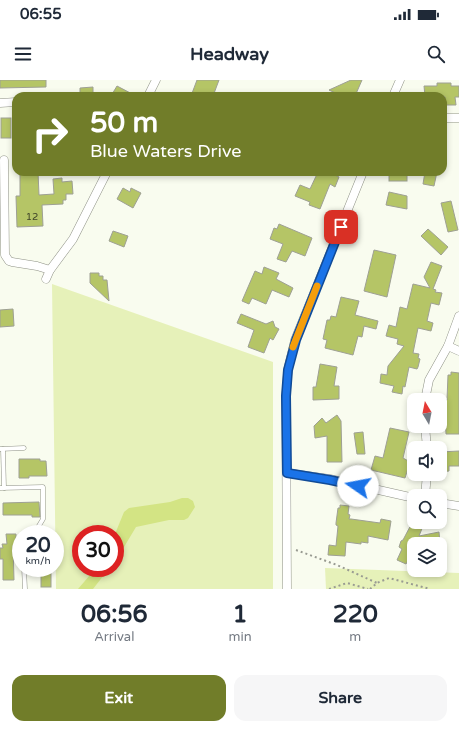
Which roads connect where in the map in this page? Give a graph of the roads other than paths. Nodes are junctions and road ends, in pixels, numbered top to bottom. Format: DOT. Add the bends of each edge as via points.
graph roads {
  1 [pos="156,80"];
  2 [pos="400,80"];
  3 [pos="150,92"];
  4 [pos="395,92"];
  5 [pos="12,102"];
  6 [pos="0,103"];
  7 [pos="447,118"];
  8 [pos="459,118"];
  9 [pos="4,160"];
  10 [pos="105,176"];
  11 [pos="361,176"];
  12 [pos="50,270"];
  13 [pos="46,279"];
  14 [pos="459,316"];
  15 [pos="448,346"];
  16 [pos="459,351"];
  17 [pos="426,393"];
  18 [pos="24,448"];
  19 [pos="2,449"];
  20 [pos="287,473"];
  21 [pos="2,488"];
  22 [pos="407,496"];
  23 [pos="447,504"];
  24 [pos="459,506"];
  25 [pos="39,525"];
  26 [pos="24,577"];
  27 [pos="25,589"];
  28 [pos="288,589"];
  1 -- 3 [label="street"];
  2 -- 4 [label="street"];
  5 -- 6 [label="street"];
  7 -- 8 [label="street"];
  9 -- 12 [label="street" via="5,255 12,262"];
  10 -- 12 [label="street" via="73,239"];
  11 -- 20 [label="street" via="291,355 286,383"];
  12 -- 13 [label="street"];
  14 -- 15 [label="street"];
  15 -- 16 [label="street"];
  15 -- 17 [label="street" via="429,380"];
  18 -- 19 [label="lane"];
  19 -- 21 [label="lane"];
  20 -- 22 [label="street"];
  20 -- 28 [label="street"];
  21 -- 25 [label="lane" via="43,487 43,519"];
  23 -- 24 [label="street"];
  26 -- 27 [label="lane"];
}
